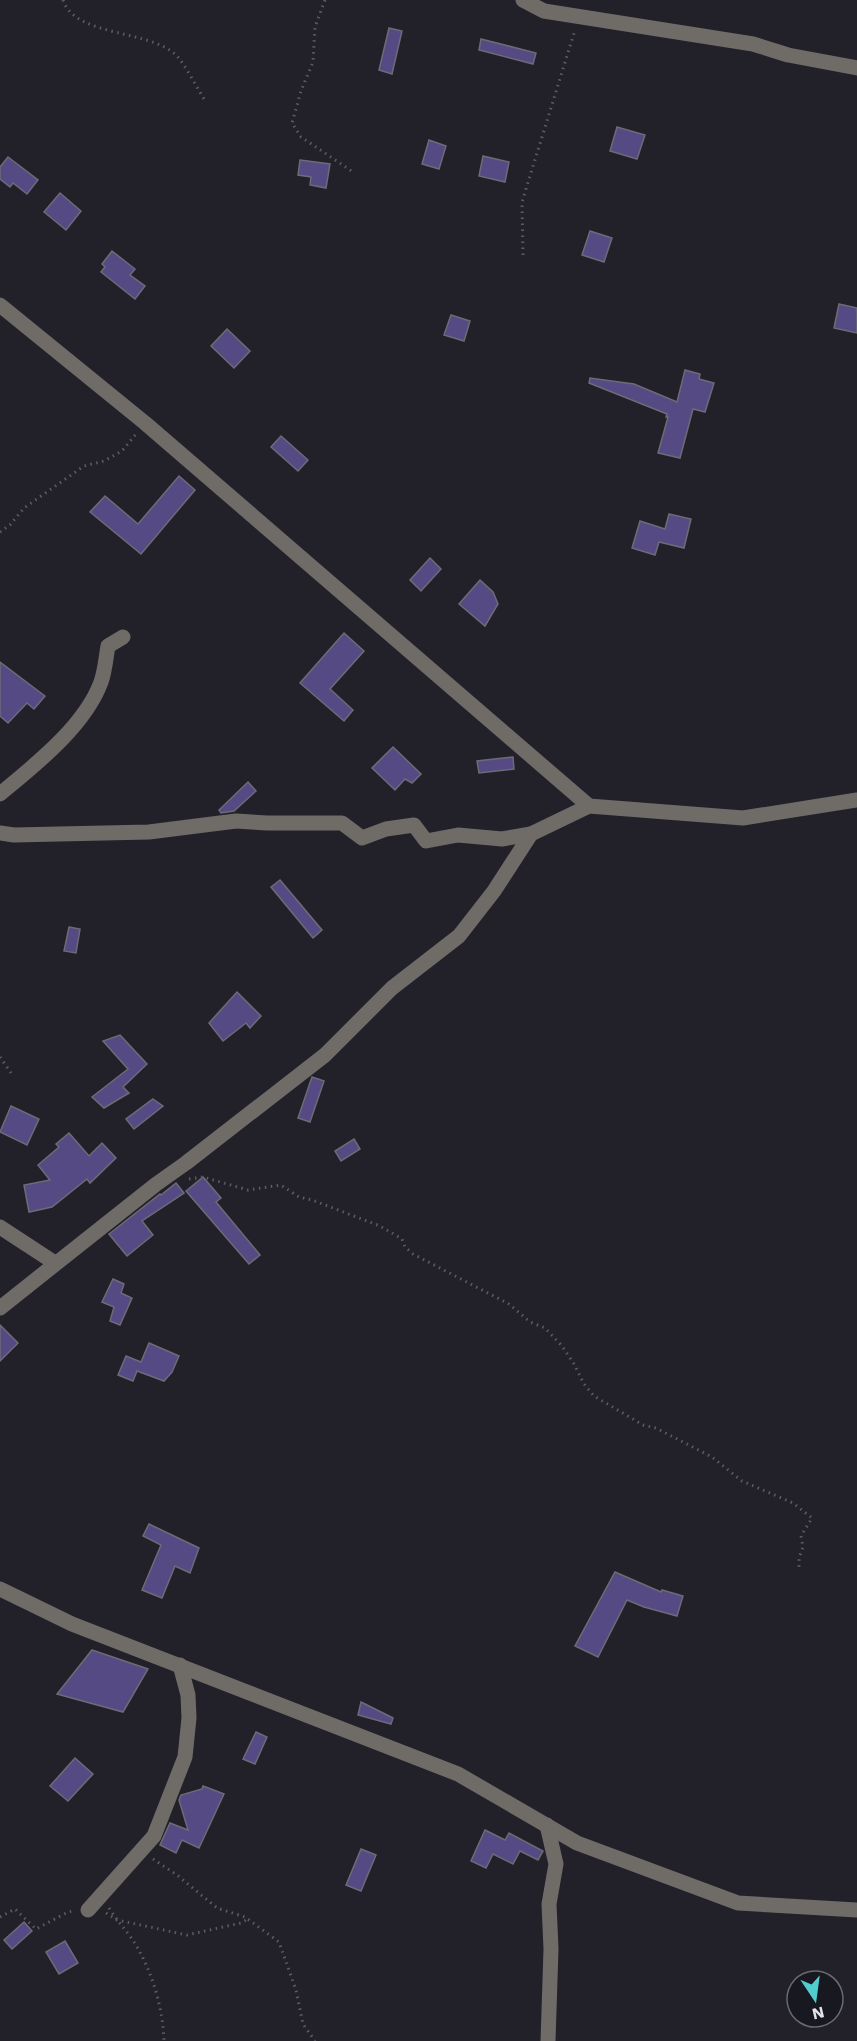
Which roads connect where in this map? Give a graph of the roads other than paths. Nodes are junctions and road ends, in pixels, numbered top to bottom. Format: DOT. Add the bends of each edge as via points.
graph roads {
  1 [pos="523,0"];
  2 [pos="857,68"];
  3 [pos="0,304"];
  4 [pos="123,637"];
  5 [pos="0,794"];
  6 [pos="857,800"];
  7 [pos="589,806"];
  8 [pos="0,833"];
  9 [pos="531,834"];
  10 [pos="0,1227"];
  11 [pos="55,1263"];
  12 [pos="0,1308"];
  13 [pos="0,1590"];
  14 [pos="180,1665"];
  15 [pos="547,1825"];
  16 [pos="88,1910"];
  17 [pos="857,1910"];
  18 [pos="548,2041"];
  1 -- 2 [label="street" via="544,11 753,44"];
  3 -- 7 [label="street" via="145,423"];
  4 -- 5 [label="street" via="108,646 101,682 86,710 48,755"];
  6 -- 7 [label="street" via="743,818"];
  7 -- 9 [label="street"];
  8 -- 9 [label="street" via="149,832 236,821 342,823 362,838 414,825 426,841 458,835 502,839"];
  9 -- 11 [label="street" via="459,936 392,988 325,1054"];
  10 -- 11 [label="street"];
  11 -- 12 [label="street"];
  13 -- 14 [label="street" via="72,1624"];
  14 -- 15 [label="street" via="458,1774"];
  14 -- 16 [label="street" via="188,1695 185,1757 154,1836"];
  15 -- 17 [label="street" via="577,1843 738,1903"];
  15 -- 18 [label="street" via="556,1864 549,1904"];
}
